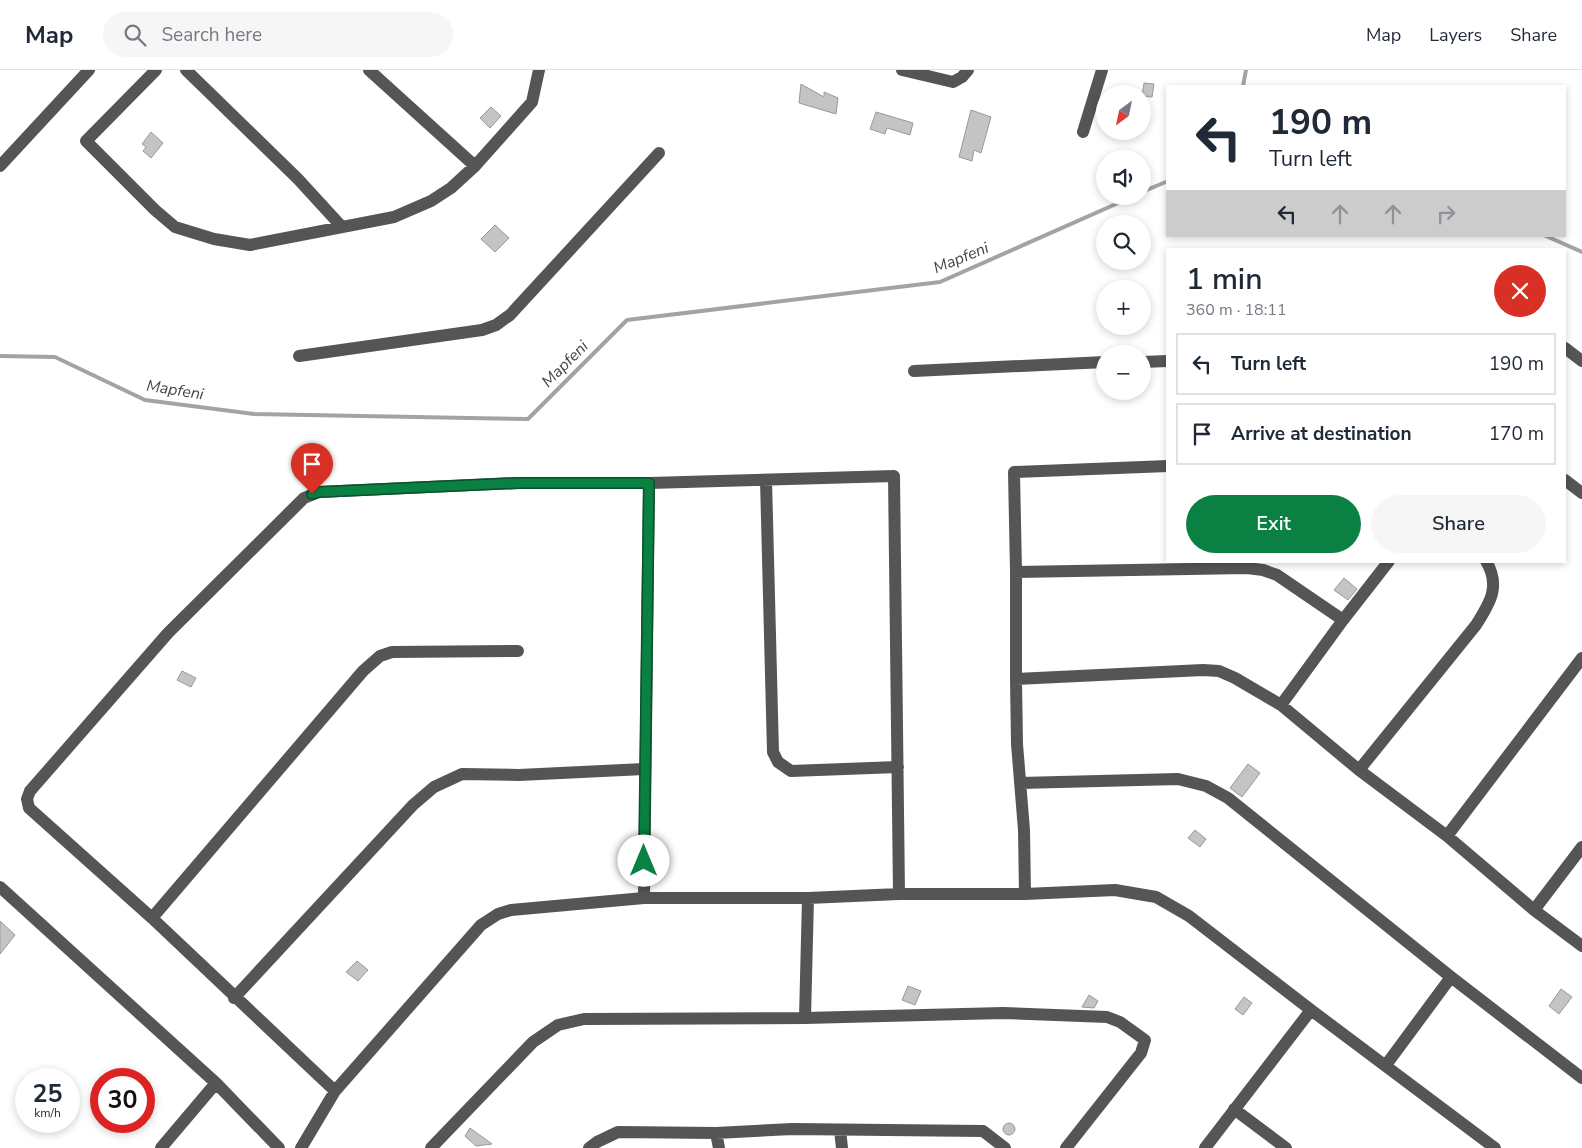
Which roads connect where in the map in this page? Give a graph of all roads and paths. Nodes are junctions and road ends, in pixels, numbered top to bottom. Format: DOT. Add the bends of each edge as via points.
graph roads {
  1 [pos="89,70"];
  2 [pos="156,70"];
  3 [pos="186,70"];
  4 [pos="369,70"];
  5 [pos="539,70"];
  6 [pos="902,70"];
  7 [pos="968,70"];
  8 [pos="1102,70"];
  9 [pos="1083,132"];
  10 [pos="659,153"];
  11 [pos="0,166"];
  12 [pos="475,166"];
  13 [pos="342,227"];
  14 [pos="1566,349"];
  15 [pos="299,356"];
  16 [pos="1166,361"];
  17 [pos="1096,362"];
  18 [pos="1151,362"];
  19 [pos="1582,362"];
  20 [pos="914,371"];
  21 [pos="1166,466"];
  22 [pos="766,480"];
  23 [pos="1566,481"];
  24 [pos="649,483"];
  25 [pos="1582,493"];
  26 [pos="1387,563"];
  27 [pos="1487,563"];
  28 [pos="1016,572"];
  29 [pos="1343,620"];
  30 [pos="518,652"];
  31 [pos="1582,658"];
  32 [pos="1016,679"];
  33 [pos="1281,705"];
  34 [pos="898,767"];
  35 [pos="644,769"];
  36 [pos="1359,770"];
  37 [pos="1020,783"];
  38 [pos="1447,836"];
  39 [pos="1582,847"];
  40 [pos="0,887"];
  41 [pos="899,894"];
  42 [pos="1024,894"];
  43 [pos="644,898"];
  44 [pos="808,898"];
  45 [pos="1534,910"];
  46 [pos="152,918"];
  47 [pos="1582,946"];
  48 [pos="1451,977"];
  49 [pos="234,998"];
  50 [pos="1310,1010"];
  51 [pos="805,1018"];
  52 [pos="1386,1065"];
  53 [pos="1582,1078"];
  54 [pos="216,1083"];
  55 [pos="335,1092"];
  56 [pos="1234,1109"];
  57 [pos="840,1130"];
  58 [pos="716,1133"];
  59 [pos="161,1148"];
  60 [pos="279,1148"];
  61 [pos="301,1148"];
  62 [pos="431,1148"];
  63 [pos="589,1148"];
  64 [pos="720,1148"];
  65 [pos="842,1148"];
  66 [pos="1005,1148"];
  67 [pos="1066,1148"];
  68 [pos="1205,1148"];
  69 [pos="1286,1148"];
  70 [pos="1495,1148"];
  1 -- 11 [label="street"];
  2 -- 13 [label="street" via="86,141 154,210 176,227 214,240 250,245"];
  3 -- 13 [label="street"];
  4 -- 12 [label="street"];
  5 -- 12 [label="street" via="532,102"];
  6 -- 7 [label="street" via="953,82"];
  8 -- 9 [label="street"];
  10 -- 15 [label="street" via="510,315 496,325 482,330"];
  12 -- 13 [label="street" via="431,201 394,216"];
  14 -- 19 [label="street"];
  16 -- 18 [label="street"];
  17 -- 20 [label="street"];
  21 -- 28 [label="street" via="1014,472"];
  22 -- 24 [label="street"];
  22 -- 34 [label="street" via="772,752 778,762 791,771"];
  22 -- 34 [label="street" via="894,476"];
  23 -- 25 [label="street"];
  24 -- 35 [label="street"];
  24 -- 46 [label="street" via="518,483 329,491 304,498 168,633 30,791 27,799 29,808"];
  26 -- 29 [label="street"];
  27 -- 36 [label="street" via="1493,580 1493,593 1476,625"];
  28 -- 29 [label="street" via="1263,570 1277,575"];
  28 -- 32 [label="street"];
  29 -- 33 [label="street"];
  30 -- 46 [label="street" via="392,652 380,656 363,671"];
  31 -- 38 [label="street"];
  32 -- 33 [label="street" via="1203,670 1235,678"];
  32 -- 37 [label="street"];
  33 -- 36 [label="street"];
  34 -- 41 [label="street"];
  35 -- 43 [label="street"];
  35 -- 49 [label="street" via="462,774 434,786"];
  36 -- 38 [label="street"];
  37 -- 42 [label="street"];
  37 -- 48 [label="street" via="1178,779 1206,786 1228,798"];
  38 -- 45 [label="street"];
  39 -- 45 [label="street"];
  40 -- 54 [label="street"];
  41 -- 42 [label="street"];
  41 -- 44 [label="street"];
  42 -- 50 [label="street" via="1115,890 1156,897 1188,916"];
  43 -- 44 [label="street"];
  43 -- 55 [label="street" via="510,910 498,914 481,925"];
  44 -- 51 [label="street"];
  45 -- 47 [label="street"];
  46 -- 49 [label="street"];
  48 -- 52 [label="street"];
  48 -- 53 [label="street"];
  49 -- 55 [label="street"];
  50 -- 52 [label="street"];
  50 -- 56 [label="street"];
  51 -- 62 [label="street" via="584,1019 558,1026 533,1042"];
  51 -- 67 [label="street" via="1003,1012 1107,1016 1120,1022 1145,1040 1141,1053"];
  52 -- 70 [label="street"];
  54 -- 59 [label="street"];
  54 -- 60 [label="street"];
  55 -- 61 [label="street"];
  56 -- 68 [label="street"];
  56 -- 69 [label="street"];
  57 -- 58 [label="street"];
  57 -- 65 [label="street"];
  57 -- 66 [label="street" via="983,1131"];
  58 -- 63 [label="street" via="618,1132"];
  58 -- 64 [label="street"];
}
